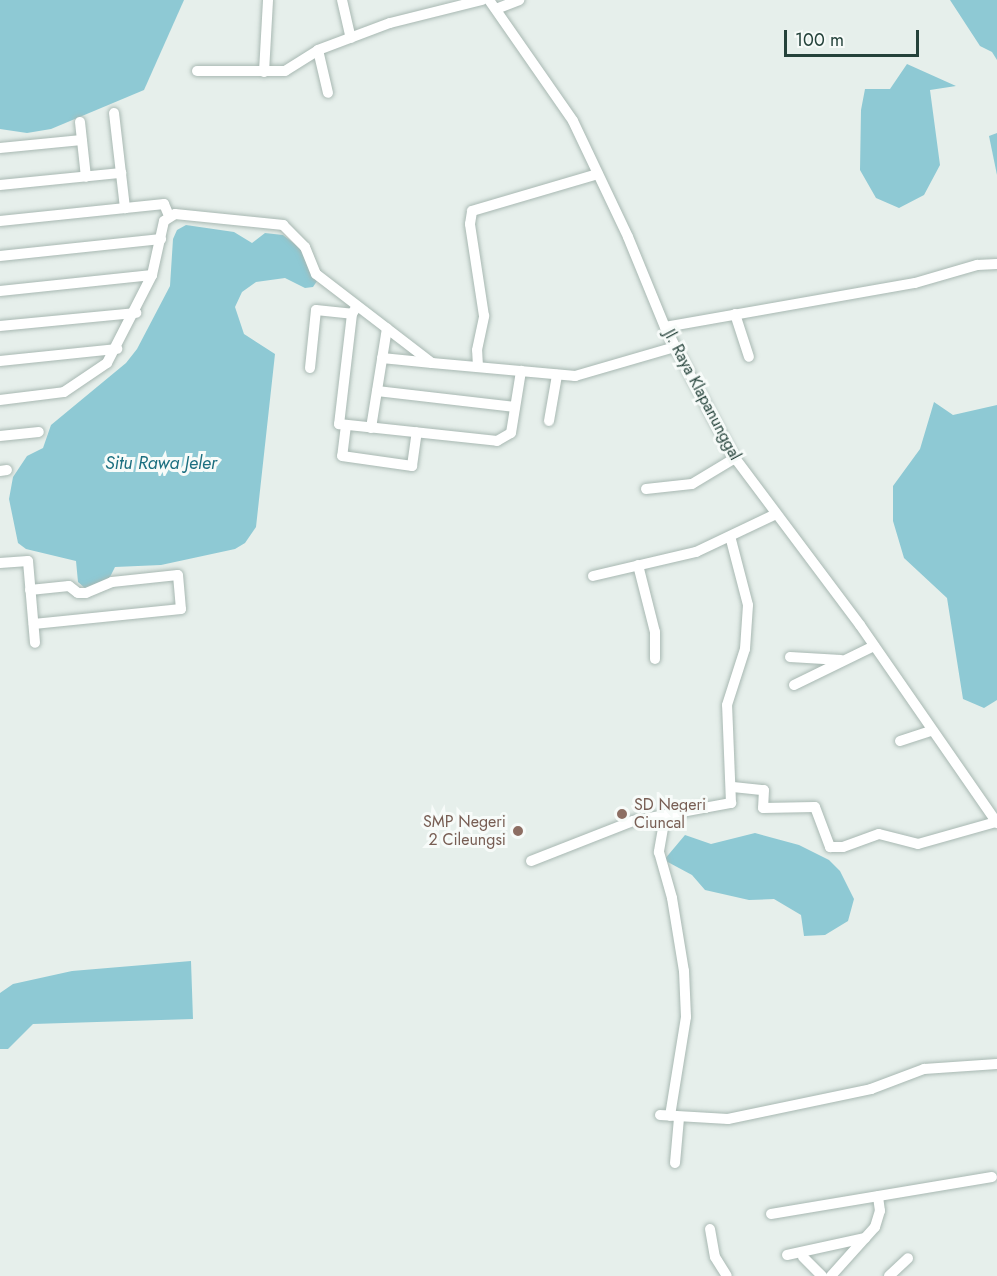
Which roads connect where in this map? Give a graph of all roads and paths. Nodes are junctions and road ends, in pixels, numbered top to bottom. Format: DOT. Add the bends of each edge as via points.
graph roads {
  1 [pos="268,0"];
  2 [pos="342,0"];
  3 [pos="482,0"];
  4 [pos="519,0"];
  5 [pos="492,4"];
  6 [pos="351,38"];
  7 [pos="318,50"];
  8 [pos="197,71"];
  9 [pos="264,72"];
  10 [pos="328,93"];
  11 [pos="114,113"];
  12 [pos="80,122"];
  13 [pos="82,140"];
  14 [pos="0,148"];
  15 [pos="121,173"];
  16 [pos="598,174"];
  17 [pos="86,177"];
  18 [pos="0,185"];
  19 [pos="125,208"];
  20 [pos="169,216"];
  21 [pos="0,221"];
  22 [pos="161,238"];
  23 [pos="0,256"];
  24 [pos="997,264"];
  25 [pos="152,275"];
  26 [pos="0,291"];
  27 [pos="354,310"];
  28 [pos="136,313"];
  29 [pos="735,314"];
  30 [pos="0,326"];
  31 [pos="665,327"];
  32 [pos="387,328"];
  33 [pos="675,347"];
  34 [pos="117,349"];
  35 [pos="749,357"];
  36 [pos="382,358"];
  37 [pos="0,361"];
  38 [pos="432,363"];
  39 [pos="478,367"];
  40 [pos="310,368"];
  41 [pos="520,371"];
  42 [pos="557,375"];
  43 [pos="377,391"];
  44 [pos="0,400"];
  45 [pos="515,407"];
  46 [pos="549,421"];
  47 [pos="346,425"];
  48 [pos="371,428"];
  49 [pos="39,432"];
  50 [pos="417,432"];
  51 [pos="0,436"];
  52 [pos="732,454"];
  53 [pos="646,489"];
  54 [pos="774,515"];
  55 [pos="730,536"];
  56 [pos="0,563"];
  57 [pos="638,565"];
  58 [pos="593,576"];
  59 [pos="30,590"];
  60 [pos="34,624"];
  61 [pos="35,644"];
  62 [pos="874,646"];
  63 [pos="789,657"];
  64 [pos="655,659"];
  65 [pos="841,660"];
  66 [pos="794,685"];
  67 [pos="931,731"];
  68 [pos="900,741"];
  69 [pos="733,787"];
  70 [pos="665,817"];
  71 [pos="997,823"];
  72 [pos="531,861"];
  73 [pos="997,1064"];
  74 [pos="670,1116"];
  75 [pos="675,1163"];
  76 [pos="992,1177"];
  77 [pos="878,1196"];
  78 [pos="771,1214"];
  79 [pos="710,1229"];
  80 [pos="866,1238"];
  81 [pos="787,1255"];
  82 [pos="803,1257"];
  83 [pos="908,1258"];
  84 [pos="727,1276"];
  85 [pos="822,1276"];
  86 [pos="831,1276"];
  87 [pos="889,1276"];
  1 -- 9 [label="street"];
  2 -- 6 [label="street"];
  3 -- 6 [label="street" via="390,23"];
  4 -- 5 [label="street"];
  5 -- 16 [label="street, Jl. Raya Klapanunggal" via="573,121"];
  6 -- 7 [label="street"];
  7 -- 9 [label="street" via="291,69"];
  7 -- 10 [label="street"];
  8 -- 9 [label="street"];
  11 -- 15 [label="street"];
  12 -- 13 [label="street"];
  13 -- 14 [label="street"];
  13 -- 17 [label="street"];
  15 -- 17 [label="street"];
  15 -- 19 [label="street"];
  16 -- 31 [label="street, Jl. Raya Klapanunggal"];
  16 -- 39 [label="street" via="472,211 470,224 484,316"];
  17 -- 18 [label="street"];
  19 -- 20 [label="street" via="164,204"];
  19 -- 21 [label="street"];
  20 -- 22 [label="street"];
  20 -- 27 [label="street" via="284,225 305,247 316,274"];
  22 -- 23 [label="street"];
  22 -- 25 [label="street"];
  24 -- 29 [label="street" via="976,265 905,285"];
  25 -- 26 [label="street"];
  25 -- 28 [label="street"];
  27 -- 32 [label="street"];
  27 -- 40 [label="street" via="316,310"];
  27 -- 47 [label="street" via="339,403 339,424"];
  28 -- 30 [label="street"];
  28 -- 34 [label="street"];
  29 -- 31 [label="street"];
  29 -- 35 [label="street"];
  31 -- 33 [label="street, Jl. Raya Klapanunggal"];
  32 -- 36 [label="street"];
  32 -- 38 [label="street"];
  33 -- 42 [label="street" via="588,373"];
  33 -- 52 [label="street, Jl. Raya Klapanunggal"];
  34 -- 37 [label="street"];
  34 -- 44 [label="street" via="93,375 71,389"];
  36 -- 38 [label="street"];
  36 -- 43 [label="street"];
  38 -- 39 [label="street"];
  39 -- 41 [label="street"];
  41 -- 42 [label="street"];
  41 -- 45 [label="street"];
  42 -- 46 [label="street"];
  43 -- 45 [label="street"];
  43 -- 48 [label="street"];
  45 -- 50 [label="street" via="511,433 497,441"];
  47 -- 48 [label="street"];
  47 -- 50 [label="street" via="342,456 412,466"];
  48 -- 50 [label="street"];
  49 -- 51 [label="street"];
  52 -- 53 [label="street" via="732,460 692,484"];
  52 -- 54 [label="street, Jl. Raya Klapanunggal"];
  54 -- 55 [label="street"];
  54 -- 62 [label="street, Jl. Raya Klapanunggal"];
  55 -- 57 [label="street" via="696,552"];
  55 -- 69 [label="street" via="748,605 745,650 727,705"];
  56 -- 59 [label="street" via="28,561"];
  57 -- 58 [label="street"];
  57 -- 64 [label="street" via="654,624"];
  59 -- 60 [label="street"];
  59 -- 60 [label="street" via="69,586 78,593 86,593 112,582 178,575 182,609"];
  60 -- 61 [label="street"];
  62 -- 65 [label="street"];
  62 -- 67 [label="street, Jl. Raya Klapanunggal"];
  63 -- 65 [label="street"];
  65 -- 66 [label="street" via="822,674"];
  67 -- 68 [label="street"];
  67 -- 71 [label="street, Jl. Raya Klapanunggal"];
  69 -- 70 [label="street" via="729,804"];
  69 -- 71 [label="street" via="764,790 763,808 815,807 830,847 843,847 879,834 918,844"];
  70 -- 72 [label="street" via="633,821"];
  70 -- 74 [label="street" via="658,852 674,909 684,971 686,1017"];
  73 -- 74 [label="street" via="924,1069 871,1089 728,1119"];
  74 -- 75 [label="street"];
  76 -- 77 [label="street"];
  77 -- 78 [label="street"];
  77 -- 80 [label="street" via="879,1221"];
  79 -- 84 [label="street" via="716,1257"];
  80 -- 81 [label="street"];
  80 -- 86 [label="street"];
  82 -- 85 [label="street"];
  83 -- 87 [label="street"];
}
